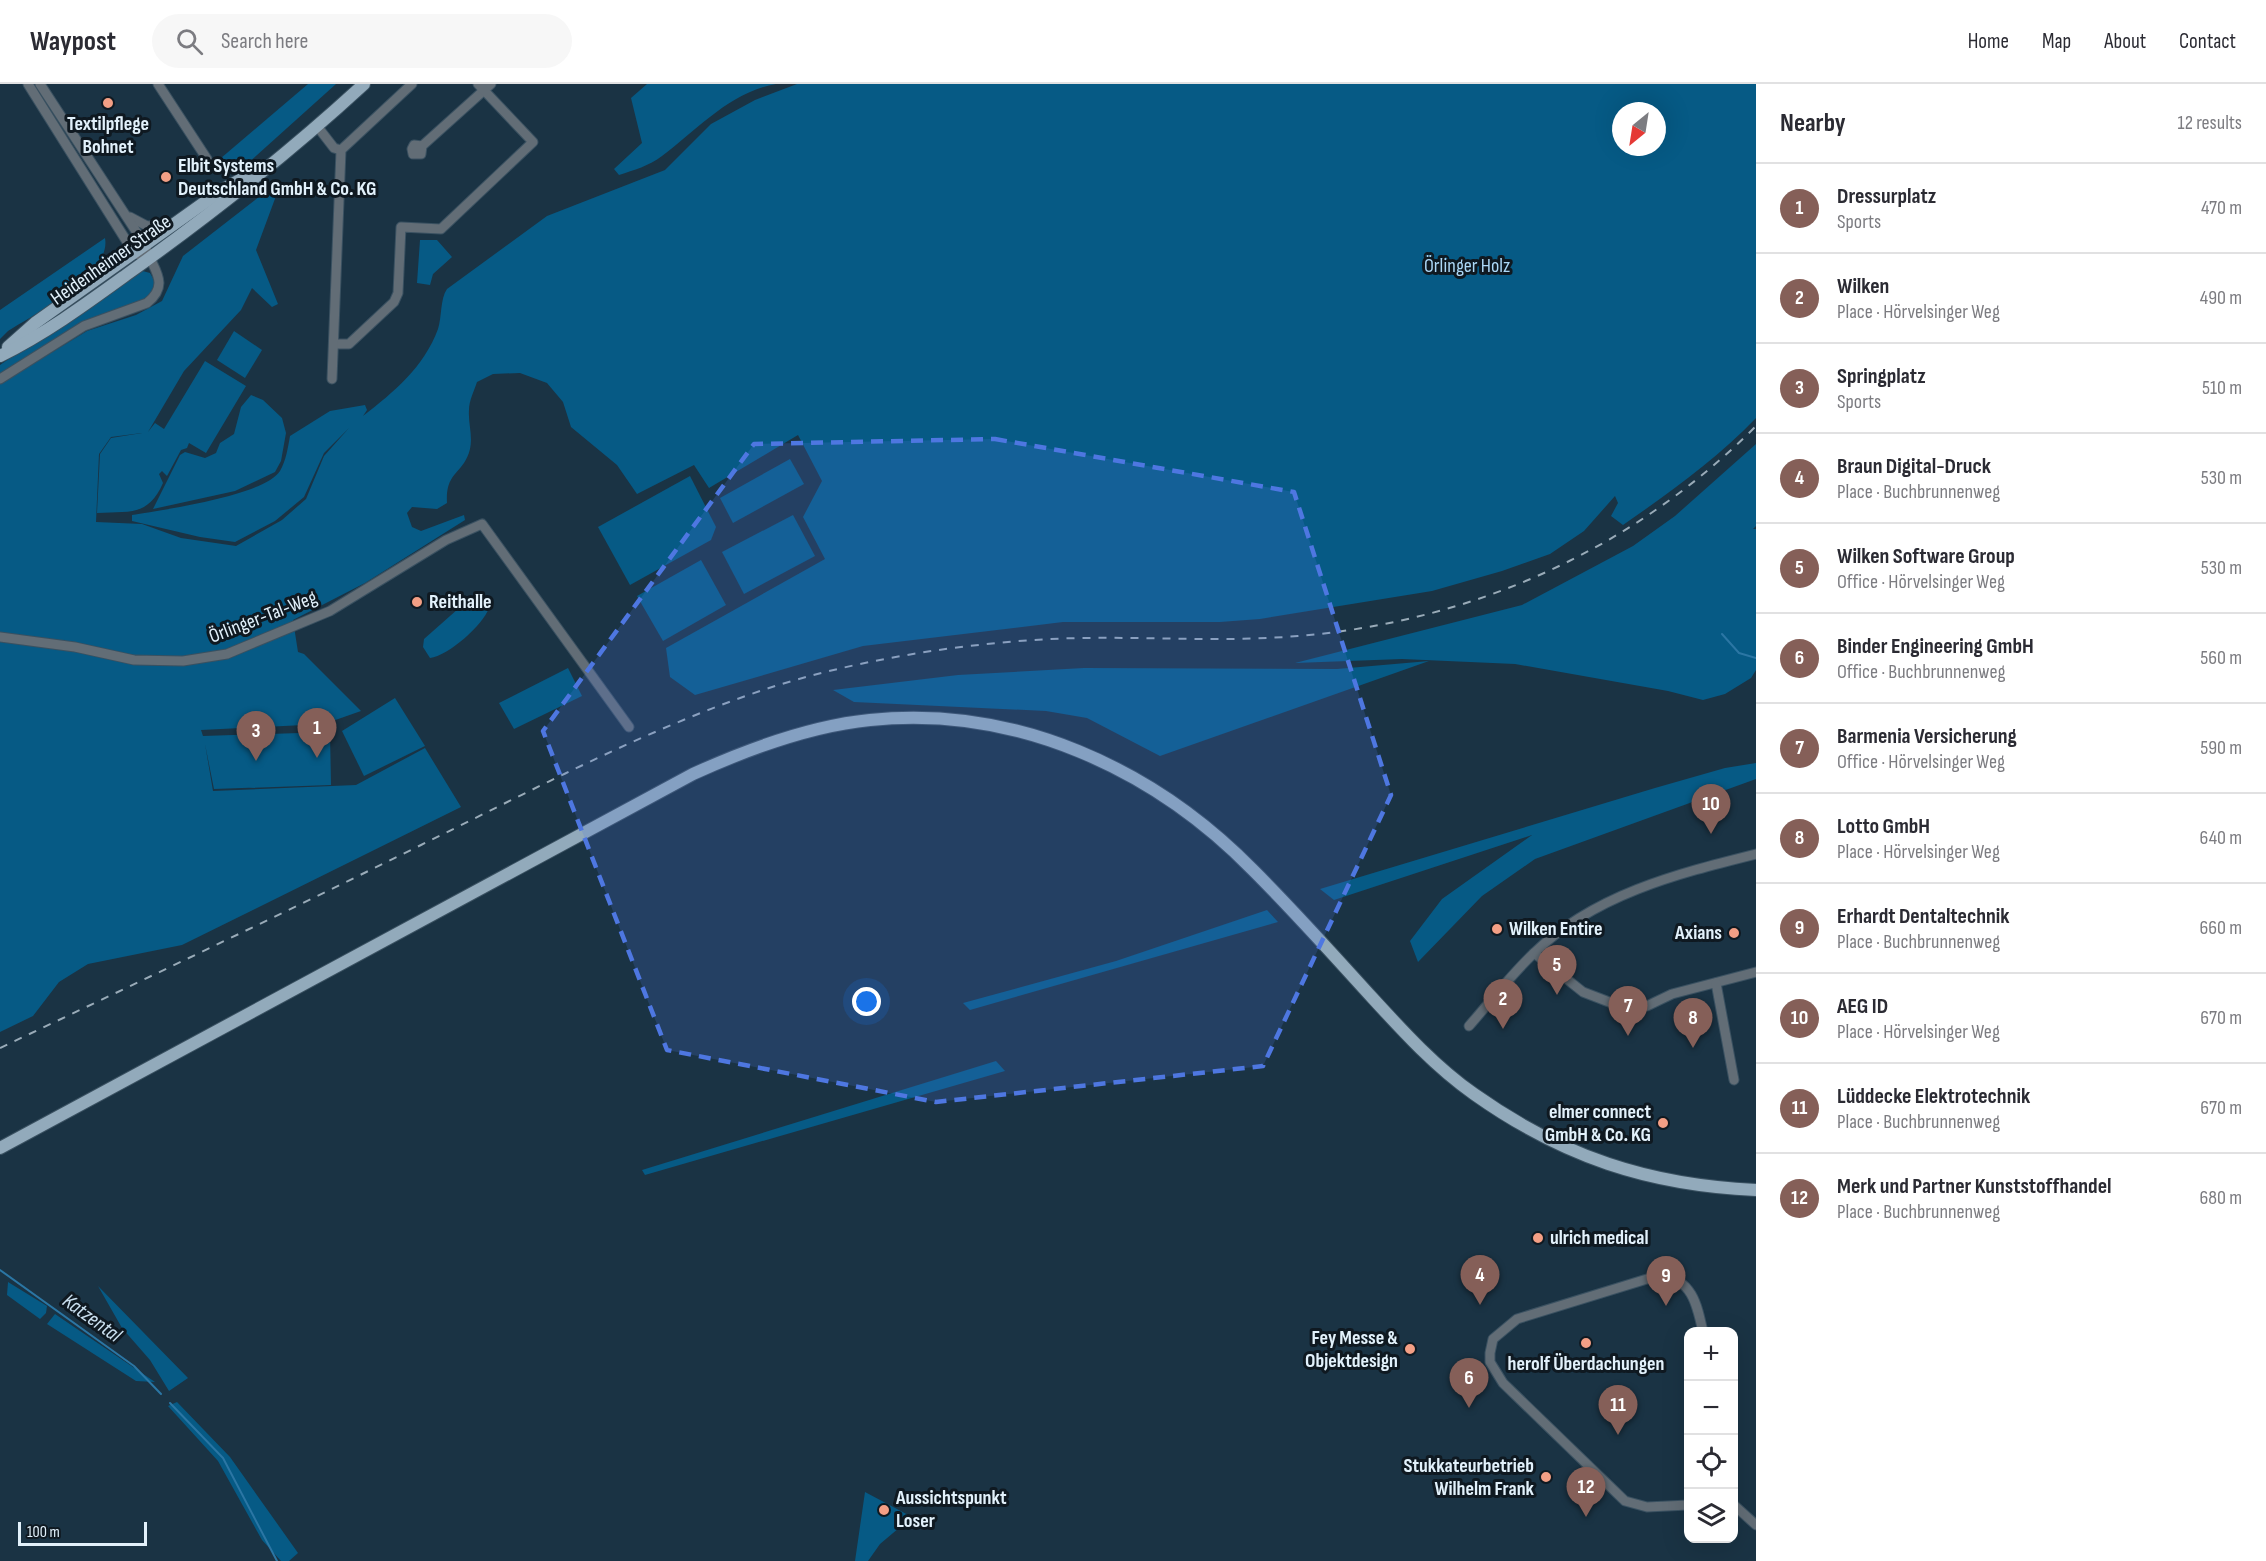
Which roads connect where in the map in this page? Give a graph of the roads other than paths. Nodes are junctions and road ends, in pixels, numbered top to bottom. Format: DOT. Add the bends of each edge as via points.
graph roads {
  1 [pos="28,84"];
  2 [pos="39,84"];
  3 [pos="158,84"];
  4 [pos="364,84"];
  5 [pos="412,84"];
  6 [pos="484,86"];
  7 [pos="317,126"];
  8 [pos="423,146"];
  9 [pos="341,150"];
  10 [pos="207,159"];
  11 [pos="267,166"];
  12 [pos="126,214"];
  13 [pos="179,221"];
  14 [pos="118,226"];
  15 [pos="140,249"];
  16 [pos="149,259"];
  17 [pos="118,264"];
  18 [pos="334,344"];
  19 [pos="0,355"];
  20 [pos="0,379"];
  21 [pos="332,379"];
  22 [pos="0,636"];
  23 [pos="629,727"];
  24 [pos="1756,855"];
  25 [pos="1534,953"];
  26 [pos="1756,972"];
  27 [pos="1716,984"];
  28 [pos="1469,1026"];
  29 [pos="1734,1080"];
  30 [pos="0,1148"];
  31 [pos="1756,1190"];
  32 [pos="1702,1327"];
  33 [pos="1684,1505"];
  34 [pos="1738,1509"];
  35 [pos="1756,1525"];
  1 -- 14 [label="street"];
  2 -- 12 [label="street"];
  3 -- 10 [label="street"];
  4 -- 7 [label="main road, Heidenheimer Straße"];
  5 -- 9 [label="street"];
  6 -- 8 [label="street"];
  6 -- 18 [label="street" via="533,142 441,229 401,226 398,293 394,302 349,344"];
  7 -- 9 [label="street" via="334,148"];
  7 -- 11 [label="main road, Heidenheimer Straße"];
  9 -- 18 [label="street"];
  11 -- 13 [label="main road, Heidenheimer Straße" via="229,185"];
  11 -- 16 [label="main road, Heidenheimer Straße"];
  12 -- 13 [label="street" via="151,227"];
  12 -- 15 [label="street"];
  13 -- 15 [label="main road, Heidenheimer Straße"];
  14 -- 15 [label="street"];
  14 -- 17 [label="street" via="124,252"];
  15 -- 16 [label="street"];
  15 -- 17 [label="main road, Heidenheimer Straße"];
  16 -- 19 [label="main road, Heidenheimer Straße" via="63,319"];
  16 -- 20 [label="street" via="156,269 159,286 147,303 84,326"];
  17 -- 19 [label="main road, Heidenheimer Straße" via="34,324"];
  18 -- 21 [label="street"];
  22 -- 23 [label="street, Örlinger-Tal-Weg" via="134,660 183,661 227,654 330,611 446,540 482,524"];
  24 -- 25 [label="street" via="1631,890 1583,915"];
  25 -- 27 [label="street" via="1583,992 1630,1010 1672,994"];
  25 -- 28 [label="street"];
  26 -- 27 [label="street"];
  27 -- 29 [label="street"];
  30 -- 31 [label="main road" via="680,780 789,737 868,720 915,718 992,726 1077,749 1121,769 1193,817 1251,868 1432,1058 1471,1092 1541,1136 1633,1174 1714,1188"];
  32 -- 33 [label="street" via="1692,1294 1675,1278 1659,1275 1517,1319 1493,1339 1490,1353 1490,1362 1503,1383 1625,1501 1647,1507"];
  34 -- 35 [label="street"];
}
